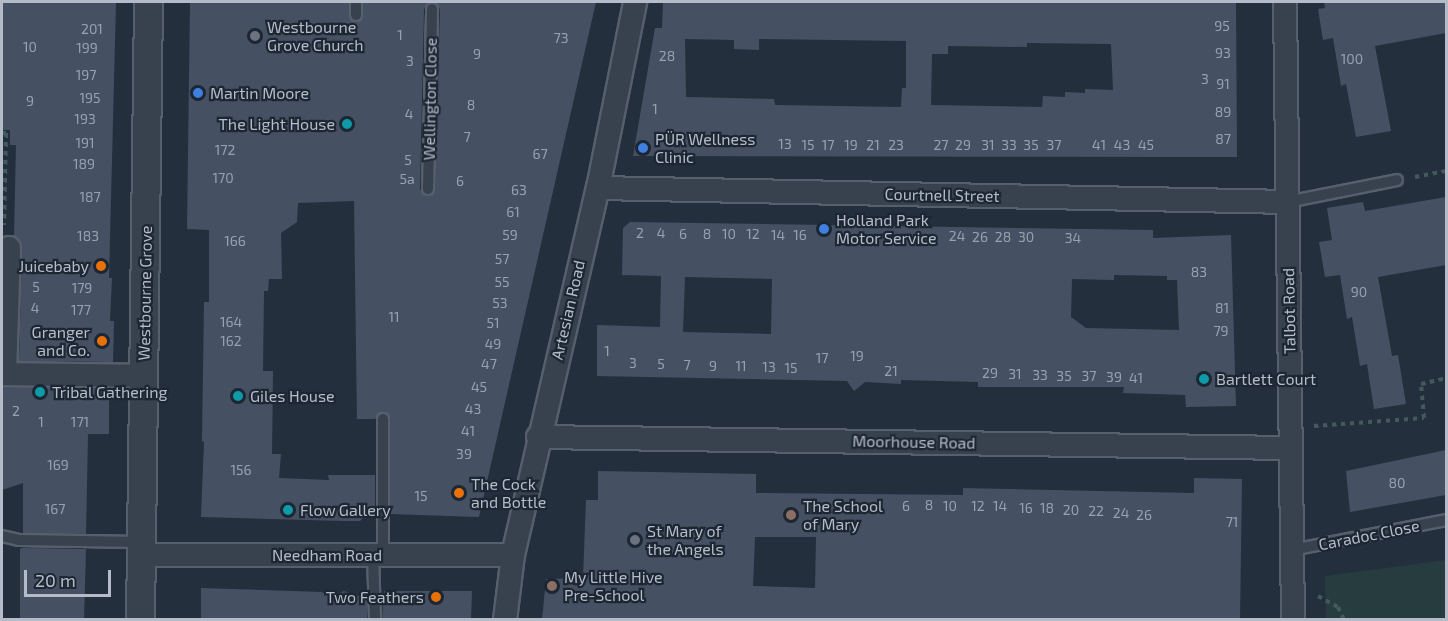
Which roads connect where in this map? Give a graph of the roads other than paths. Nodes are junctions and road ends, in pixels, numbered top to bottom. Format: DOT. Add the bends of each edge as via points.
graph roads {
  1 [pos="148,2"];
  2 [pos="356,2"];
  3 [pos="635,2"];
  4 [pos="1285,2"];
  5 [pos="432,9"];
  6 [pos="356,15"];
  7 [pos="1397,180"];
  8 [pos="598,188"];
  9 [pos="428,189"];
  10 [pos="1287,202"];
  11 [pos="6,240"];
  12 [pos="144,376"];
  13 [pos="382,419"];
  14 [pos="538,437"];
  15 [pos="1290,438"];
  16 [pos="1446,520"];
  17 [pos="2,536"];
  18 [pos="141,548"];
  19 [pos="1292,550"];
  20 [pos="378,555"];
  21 [pos="513,555"];
  22 [pos="140,620"];
  23 [pos="375,620"];
  24 [pos="505,620"];
  25 [pos="1293,620"];
  1 -- 12 [label="street, Westbourne Grove"];
  2 -- 6 [label="lane"];
  3 -- 8 [label="street, Artesian Road"];
  4 -- 10 [label="street, Talbot Road"];
  5 -- 9 [label="lane, Wellington Close"];
  7 -- 10 [label="lane"];
  8 -- 10 [label="street, Courtnell Street"];
  8 -- 14 [label="street, Artesian Road"];
  10 -- 15 [label="street, Talbot Road"];
  11 -- 12 [label="street" via="5,374"];
  12 -- 18 [label="street, Westbourne Grove"];
  13 -- 20 [label="lane"];
  14 -- 15 [label="street, Moorhouse Road"];
  14 -- 21 [label="street, Artesian Road"];
  15 -- 19 [label="street, Talbot Road"];
  16 -- 19 [label="lane, Caradoc Close"];
  17 -- 18 [label="lane"];
  18 -- 20 [label="street, Needham Road"];
  18 -- 22 [label="street, Westbourne Grove"];
  19 -- 25 [label="street, Talbot Road"];
  20 -- 21 [label="street, Needham Road"];
  20 -- 23 [label="lane"];
  21 -- 24 [label="street, Artesian Road"];
}
